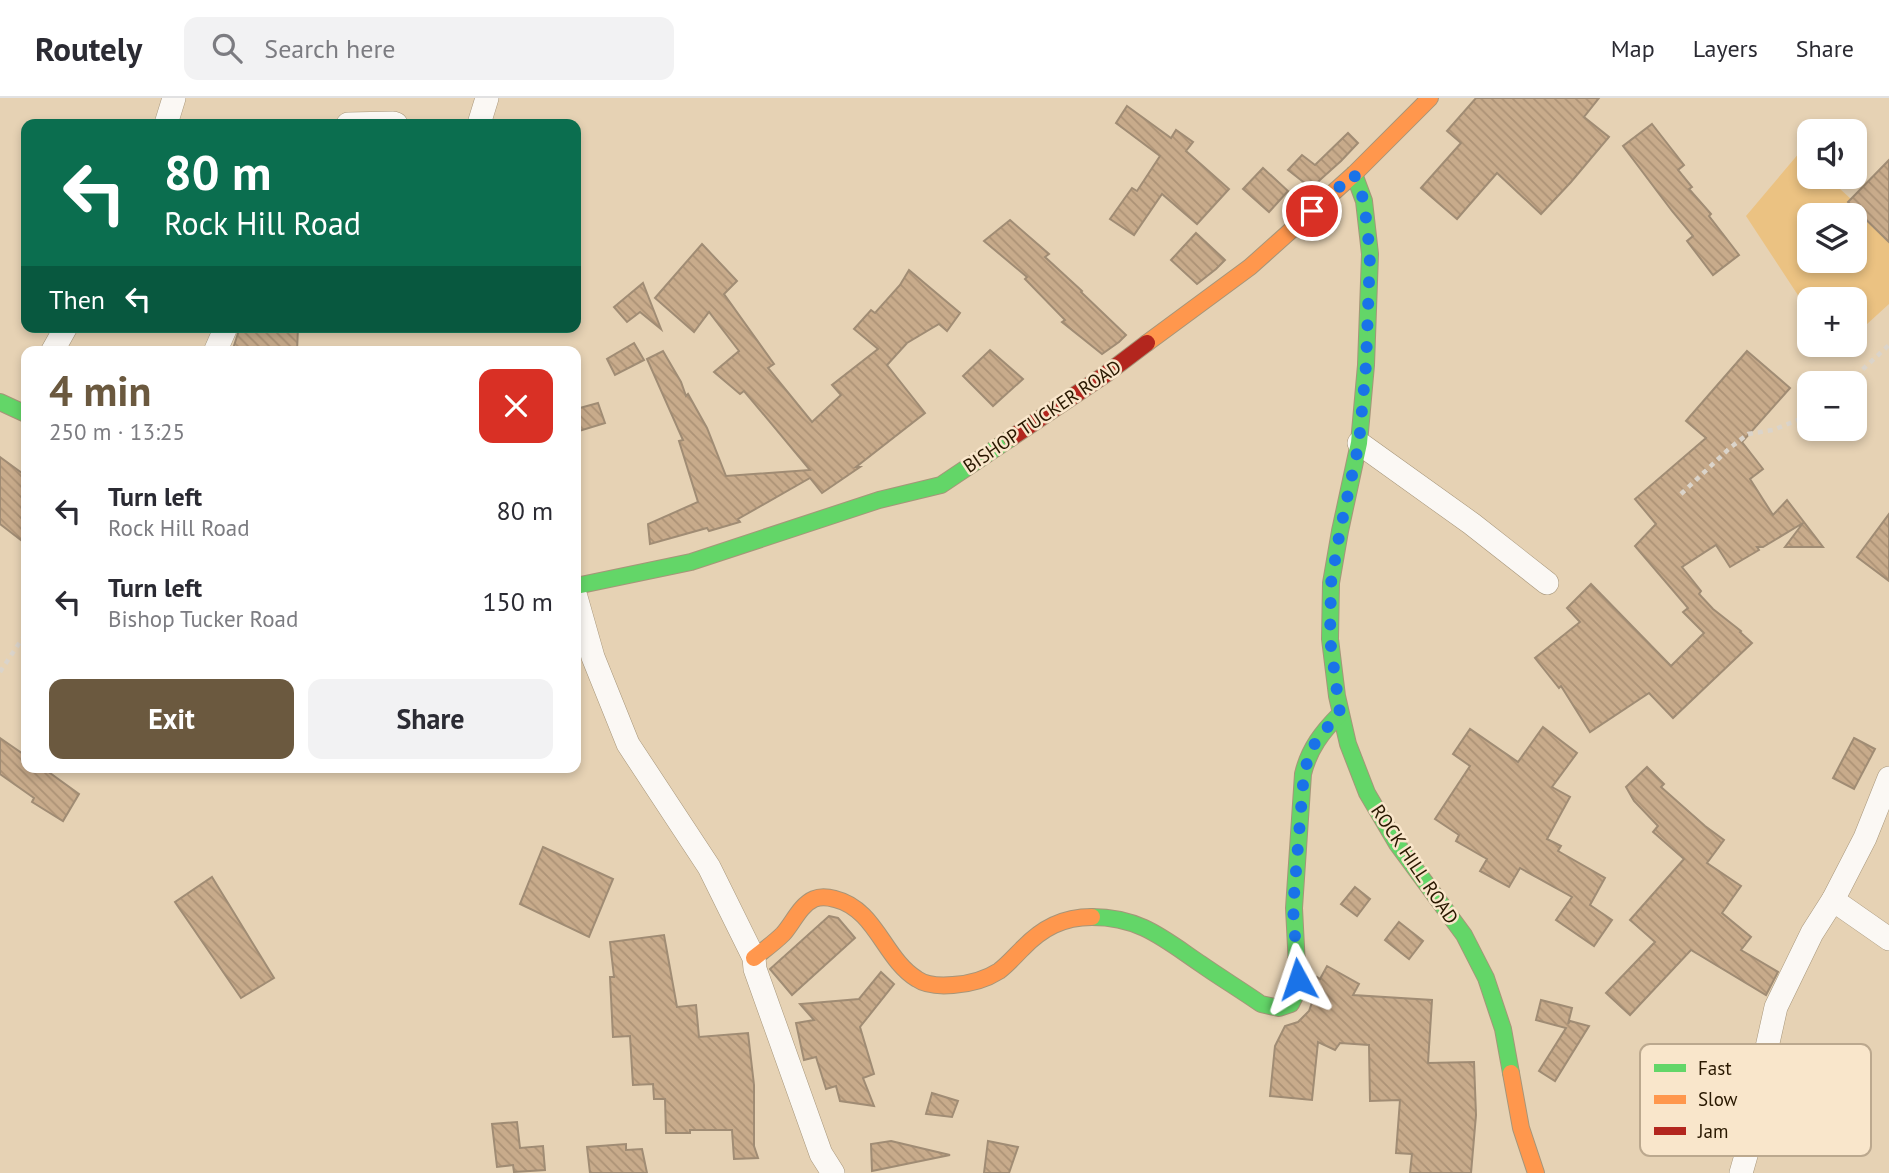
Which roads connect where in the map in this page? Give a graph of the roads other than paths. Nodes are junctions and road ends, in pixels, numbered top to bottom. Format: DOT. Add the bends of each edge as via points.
graph roads {
  1 [pos="174,98"];
  2 [pos="487,98"];
  3 [pos="1430,98"];
  4 [pos="168,119"];
  5 [pos="481,119"];
  6 [pos="1354,174"];
  7 [pos="0,402"];
  8 [pos="21,408"];
  9 [pos="1359,443"];
  10 [pos="1547,583"];
  11 [pos="581,585"];
  12 [pos="581,615"];
  13 [pos="1340,714"];
  14 [pos="1889,778"];
  15 [pos="1832,900"];
  16 [pos="1889,939"];
  17 [pos="754,958"];
  18 [pos="1768,1044"];
  19 [pos="1746,1156"];
  20 [pos="821,1167"];
  21 [pos="1536,1173"];
  22 [pos="1741,1173"];
  1 -- 4 [label="street"];
  2 -- 5 [label="street"];
  3 -- 6 [label="street, BISHOP TUCKER ROAD"];
  6 -- 9 [label="street, ROCK HILL ROAD" via="1364,201 1370,254"];
  6 -- 11 [label="street, BISHOP TUCKER ROAD" via="1250,267 1105,374 941,485 879,500 691,562"];
  7 -- 8 [label="street"];
  9 -- 10 [label="street"];
  9 -- 13 [label="street, ROCK HILL ROAD" via="1331,583 1330,639"];
  12 -- 17 [label="street" via="628,744 709,867"];
  13 -- 17 [label="street" via="1312,748 1304,772 1293,908 1298,979 1293,1002 1284,1008 1261,1004 1159,934 1124,921 1092,917 1057,922 1003,968 953,986 915,978 858,909 832,897 818,897"];
  13 -- 21 [label="street, ROCK HILL ROAD" via="1367,793 1397,844 1464,935 1486,978 1503,1029 1521,1128"];
  14 -- 15 [label="street" via="1865,838"];
  15 -- 16 [label="street"];
  15 -- 18 [label="street" via="1776,1007"];
  17 -- 20 [label="street"];
  19 -- 22 [label="street"];
}
